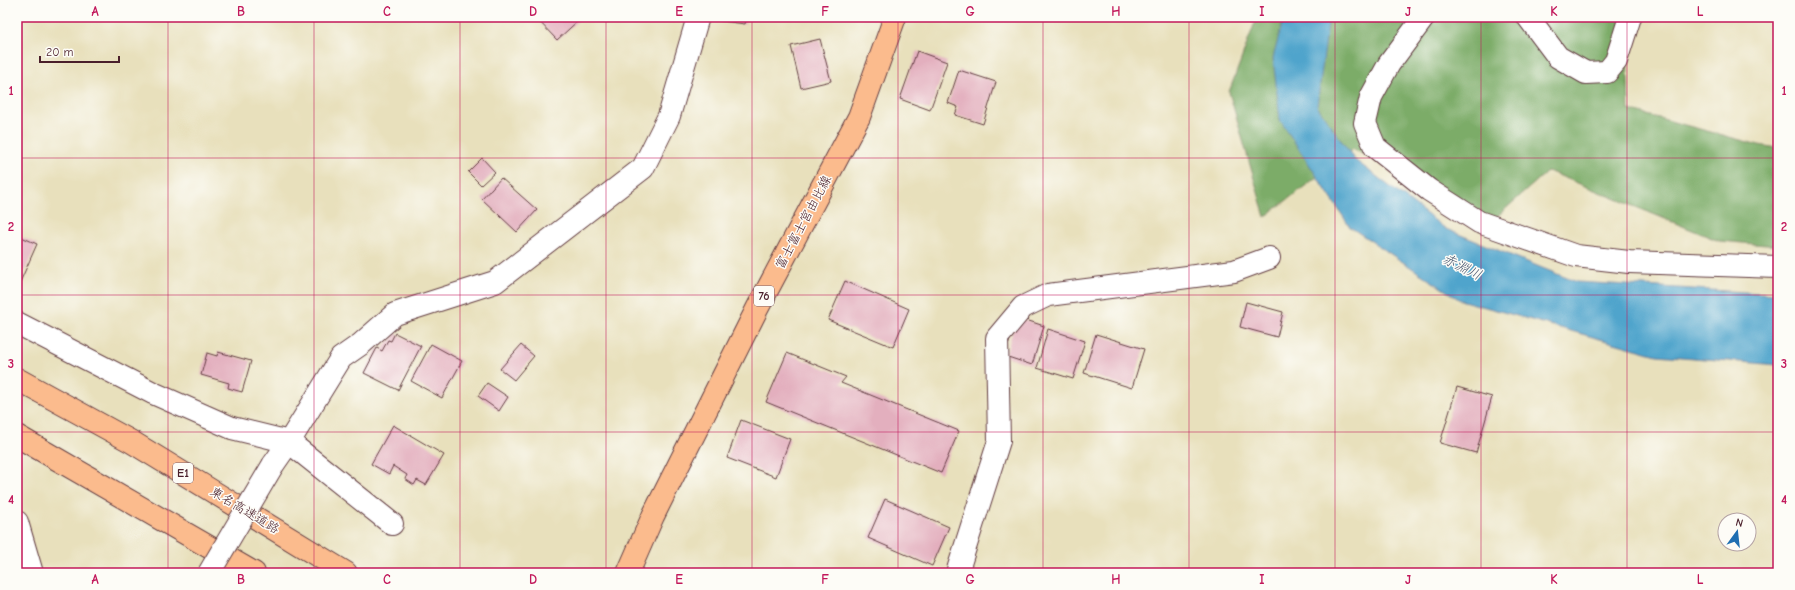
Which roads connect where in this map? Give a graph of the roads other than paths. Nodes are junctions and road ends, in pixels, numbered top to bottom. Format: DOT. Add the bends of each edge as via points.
graph roads {
  1 [pos="698,17"];
  2 [pos="895,17"];
  3 [pos="1424,17"];
  4 [pos="1528,17"];
  5 [pos="1630,17"];
  6 [pos="1270,258"];
  7 [pos="1778,267"];
  8 [pos="17,322"];
  9 [pos="17,379"];
  10 [pos="17,436"];
  11 [pos="289,442"];
  12 [pos="17,522"];
  13 [pos="392,524"];
  14 [pos="32,573"];
  15 [pos="209,573"];
  16 [pos="254,573"];
  17 [pos="346,573"];
  18 [pos="628,573"];
  19 [pos="957,573"];
  1 -- 11 [label="street" via="669,116 643,168 495,282 395,314 341,358"];
  2 -- 18 [label="main road, 富士富士宮由比線 / 76" via="859,117 721,380 653,516"];
  3 -- 7 [label="street" via="1389,64 1371,97 1365,122 1374,147 1428,190 1479,222 1576,256 1629,262"];
  4 -- 5 [label="street" via="1558,58 1586,73 1608,72 1616,61"];
  6 -- 19 [label="street" via="1234,271 1048,295 1023,307 997,338 999,441"];
  8 -- 11 [label="street" via="153,394 232,428"];
  9 -- 17 [label="main road, 東名高速道路 / E1" via="132,442"];
  10 -- 16 [label="main road"];
  11 -- 13 [label="street"];
  11 -- 15 [label="street, bridge"];
  12 -- 14 [label="street"];
}
